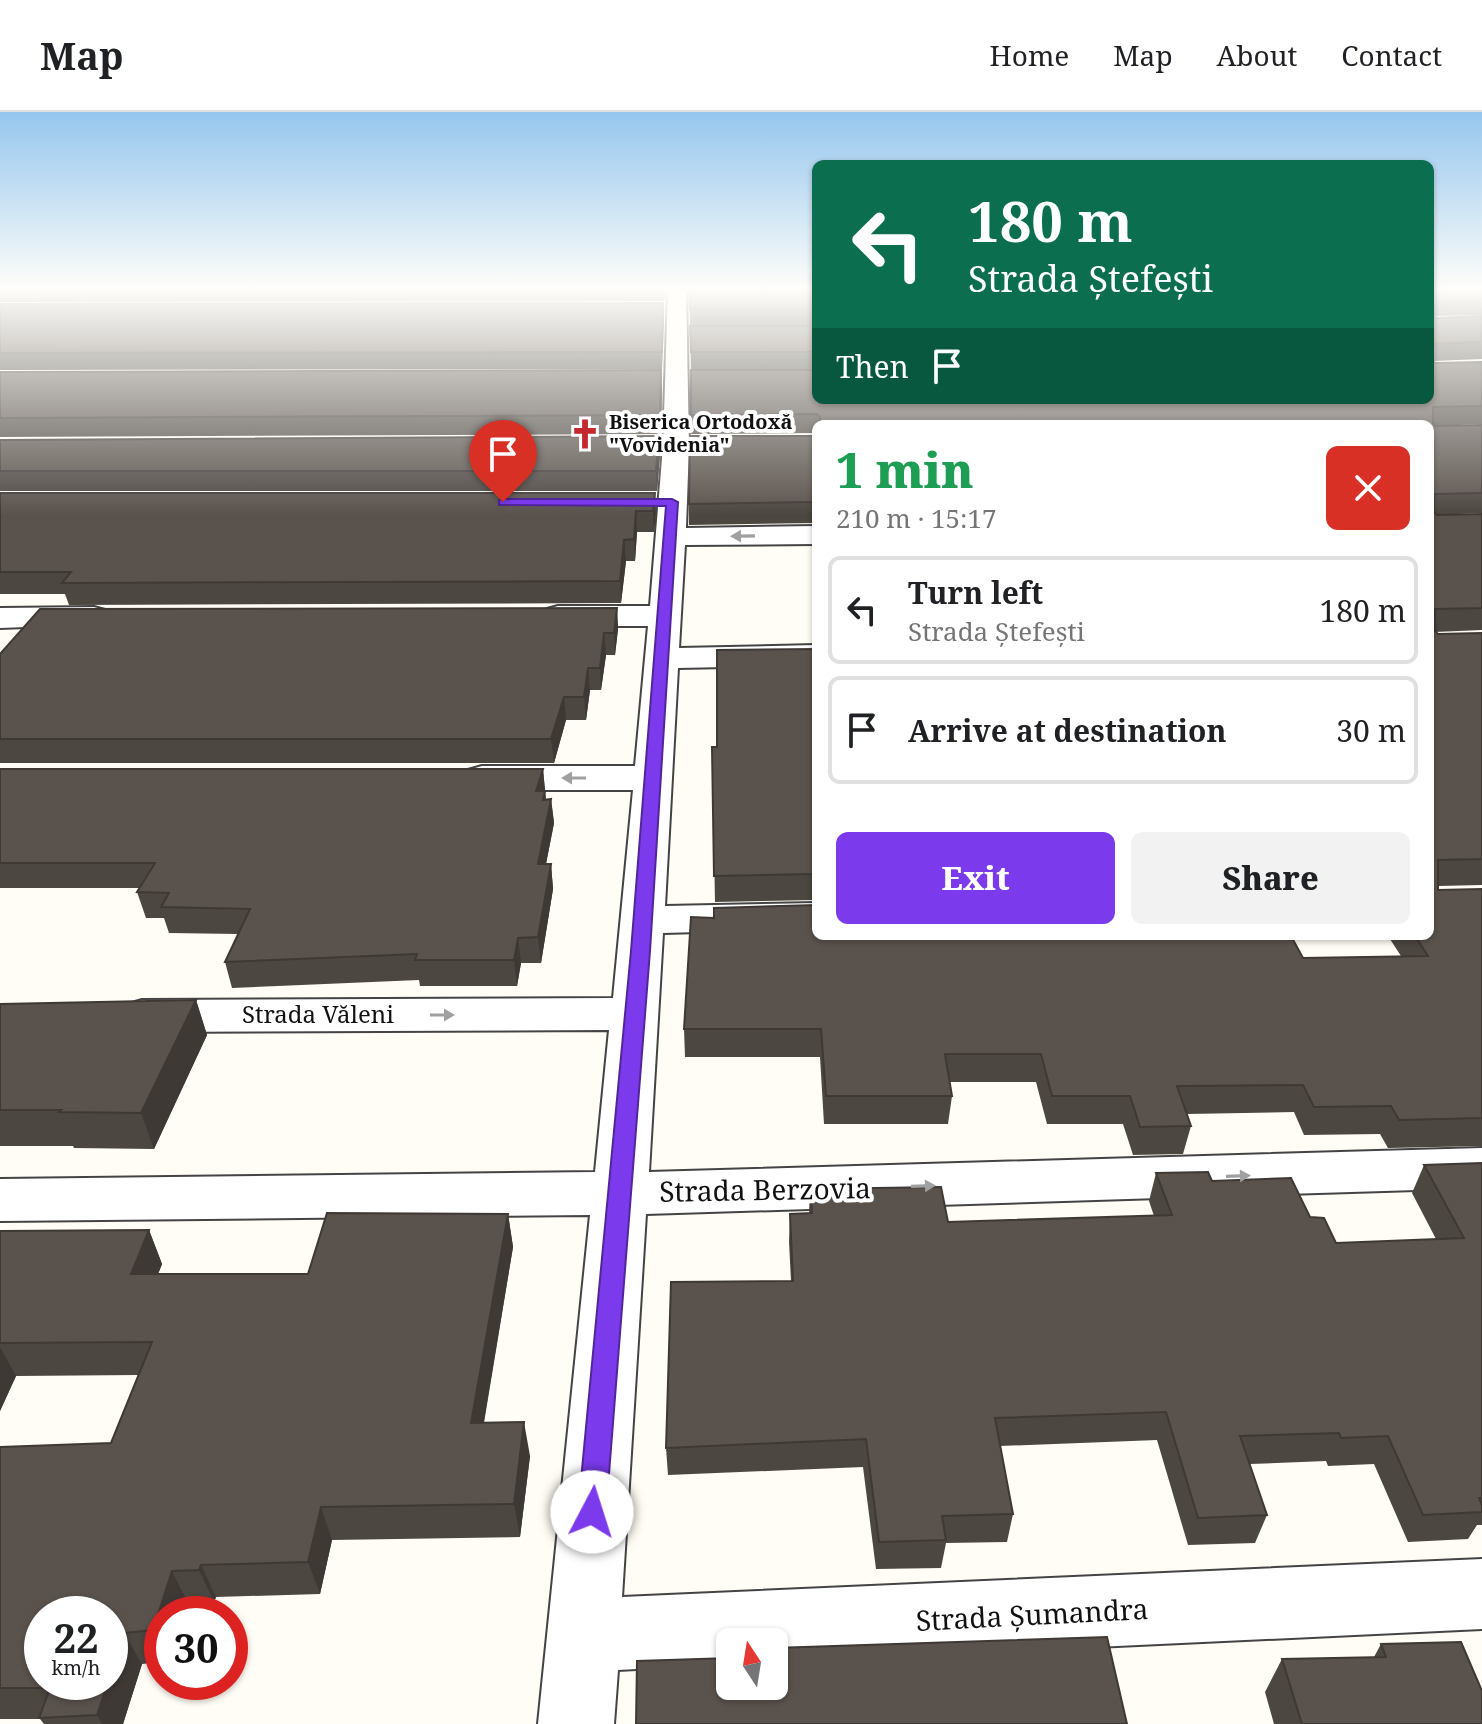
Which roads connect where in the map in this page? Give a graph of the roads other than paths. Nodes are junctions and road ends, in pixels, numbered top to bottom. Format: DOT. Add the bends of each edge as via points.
graph roads {
  1 [pos="675,364"];
  2 [pos="662,514"];
  3 [pos="812,534"];
  4 [pos="533,616"];
  5 [pos="125,617"];
  6 [pos="0,618"];
  7 [pos="663,637"];
  8 [pos="812,655"];
  9 [pos="443,778"];
  10 [pos="652,778"];
  11 [pos="812,916"];
  12 [pos="643,920"];
  13 [pos="635,1014"];
  14 [pos="95,1016"];
  15 [pos="1482,1168"];
  16 [pos="621,1193"];
  17 [pos="0,1200"];
  18 [pos="1482,1594"];
  19 [pos="581,1635"];
  20 [pos="576,1724"];
  1 -- 2 [label="street" via="675,446"];
  3 -- 2 [label="street, one-way"];
  2 -- 7 [label="street"];
  4 -- 7 [label="street"];
  5 -- 6 [label="street"];
  7 -- 8 [label="street"];
  7 -- 10 [label="street"];
  10 -- 9 [label="street, one-way"];
  10 -- 12 [label="street"];
  11 -- 12 [label="street"];
  12 -- 13 [label="street"];
  14 -- 13 [label="street, Strada Văleni, one-way"];
  13 -- 16 [label="street"];
  16 -- 15 [label="street, Strada Berzovia, one-way"];
  16 -- 17 [label="street, Strada Berzovia"];
  16 -- 19 [label="street"];
  18 -- 19 [label="street, Strada Șumandra"];
  19 -- 20 [label="street"];
}
